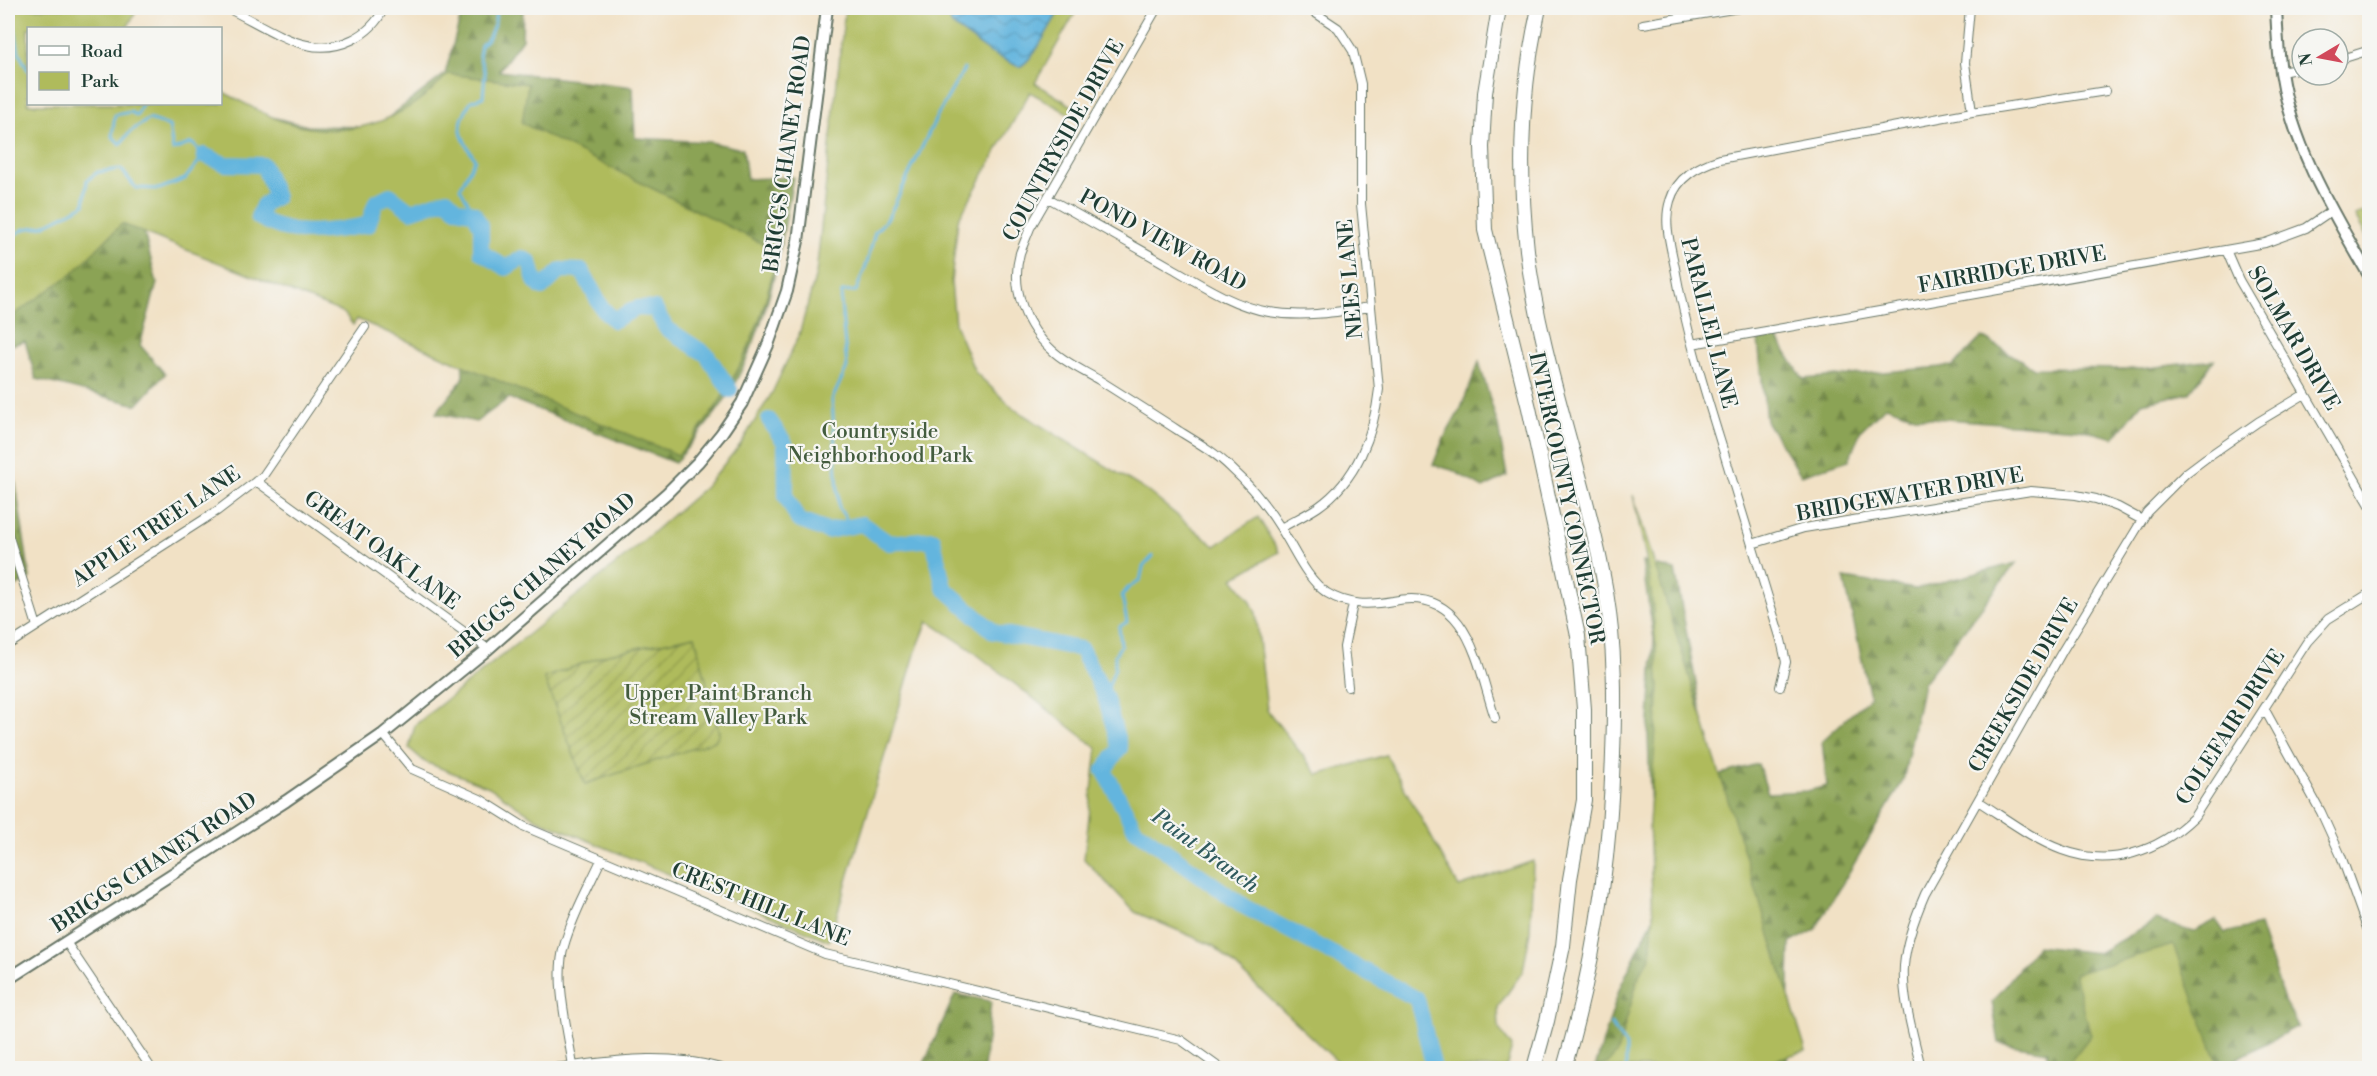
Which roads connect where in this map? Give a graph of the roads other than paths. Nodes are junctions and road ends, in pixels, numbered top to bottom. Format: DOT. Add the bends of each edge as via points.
graph roads {
  1 [pos="227,8"];
  2 [pos="384,8"];
  3 [pos="827,8"];
  4 [pos="1156,8"];
  5 [pos="1308,8"];
  6 [pos="1499,8"];
  7 [pos="1539,8"];
  8 [pos="1739,8"];
  9 [pos="1970,8"];
  10 [pos="2276,8"];
  11 [pos="1643,24"];
  12 [pos="2370,51"];
  13 [pos="2350,57"];
  14 [pos="2290,70"];
  15 [pos="2281,72"];
  16 [pos="2106,91"];
  17 [pos="1972,112"];
  18 [pos="1048,198"];
  19 [pos="2331,211"];
  20 [pos="2226,250"];
  21 [pos="2370,277"];
  22 [pos="1370,307"];
  23 [pos="365,327"];
  24 [pos="1692,344"];
  25 [pos="2305,394"];
  26 [pos="256,481"];
  27 [pos="2370,505"];
  28 [pos="2142,520"];
  29 [pos="1281,528"];
  30 [pos="8,534"];
  31 [pos="1752,544"];
  32 [pos="2370,593"];
  33 [pos="1353,604"];
  34 [pos="37,626"];
  35 [pos="8,645"];
  36 [pos="488,649"];
  37 [pos="1348,687"];
  38 [pos="1780,687"];
  39 [pos="2265,710"];
  40 [pos="1495,717"];
  41 [pos="383,734"];
  42 [pos="1978,801"];
  43 [pos="601,860"];
  44 [pos="2367,928"];
  45 [pos="66,942"];
  46 [pos="8,980"];
  47 [pos="573,1066"];
  48 [pos="151,1068"];
  49 [pos="555,1068"];
  50 [pos="721,1068"];
  51 [pos="1220,1068"];
  52 [pos="1534,1068"];
  53 [pos="1564,1068"];
  54 [pos="1921,1068"];
  1 -- 2 [label="street" via="306,45 324,47 348,43 364,33"];
  3 -- 36 [label="main road, BRIGGS CHANEY ROAD" via="798,241 787,291 742,403 721,434 667,493"];
  4 -- 18 [label="street, COUNTRYSIDE DRIVE"];
  5 -- 22 [label="street, NEES LANE" via="1338,28 1353,51 1361,84 1361,204"];
  6 -- 52 [label="highway, INTERCOUNTY CONNECTOR" via="1485,93 1485,230 1529,408 1578,636 1584,709 1584,800 1563,946"];
  7 -- 53 [label="highway, INTERCOUNTY CONNECTOR" via="1530,49 1523,121 1527,250 1541,327 1600,561 1616,694 1605,876 1576,1028"];
  8 -- 11 [label="street"];
  9 -- 17 [label="street" via="1965,63"];
  10 -- 15 [label="main road"];
  12 -- 13 [label="street"];
  14 -- 15 [label="street"];
  15 -- 19 [label="main road" via="2300,141"];
  16 -- 17 [label="street, PARALLEL LANE"];
  17 -- 24 [label="street, PARALLEL LANE" via="1720,159 1689,173 1670,200 1667,227"];
  18 -- 22 [label="street, POND VIEW ROAD" via="1241,305 1294,315"];
  18 -- 29 [label="street, COUNTRYSIDE DRIVE" via="1020,255 1018,281 1022,306 1033,329 1053,352 1230,466 1259,495"];
  19 -- 20 [label="street, FAIRRIDGE DRIVE" via="2290,236"];
  19 -- 21 [label="main road"];
  20 -- 24 [label="street, FAIRRIDGE DRIVE"];
  20 -- 25 [label="street, SOLMAR DRIVE" via="2239,280"];
  22 -- 29 [label="street, NEES LANE" via="1379,389 1368,442 1353,470 1320,506"];
  23 -- 26 [label="street, APPLE TREE LANE"];
  24 -- 31 [label="street, PARALLEL LANE"];
  25 -- 27 [label="street, SOLMAR DRIVE"];
  25 -- 28 [label="street, CREEKSIDE DRIVE" via="2186,473"];
  26 -- 34 [label="street, APPLE TREE LANE" via="217,511"];
  26 -- 36 [label="street, GREAT OAK LANE"];
  28 -- 31 [label="street, BRIDGEWATER DRIVE" via="2096,499 2031,491 1804,528"];
  28 -- 42 [label="street, CREEKSIDE DRIVE"];
  29 -- 33 [label="street, COUNTRYSIDE DRIVE" via="1308,573 1325,592"];
  30 -- 34 [label="street"];
  31 -- 38 [label="street, PARALLEL LANE" via="1786,662"];
  32 -- 39 [label="street, COLEFAIR DRIVE" via="2328,619 2307,642"];
  33 -- 37 [label="street" via="1344,647"];
  33 -- 40 [label="street, COUNTRYSIDE DRIVE" via="1424,598 1449,612 1469,638"];
  34 -- 35 [label="street, APPLE TREE LANE"];
  36 -- 41 [label="main road, BRIGGS CHANEY ROAD"];
  39 -- 42 [label="street, COLEFAIR DRIVE" via="2194,818 2159,845 2141,852 2102,858 2062,850"];
  39 -- 44 [label="street" via="2321,812"];
  41 -- 43 [label="street, CREST HILL LANE" via="412,769 480,799 523,826"];
  41 -- 45 [label="main road, BRIGGS CHANEY ROAD"];
  42 -- 54 [label="street, CREEKSIDE DRIVE" via="1913,922 1904,965 1905,986"];
  43 -- 47 [label="street" via="568,934 561,963"];
  43 -- 51 [label="street, CREST HILL LANE" via="825,954 1181,1040"];
  45 -- 46 [label="main road, BRIGGS CHANEY ROAD"];
  45 -- 48 [label="street"];
  47 -- 49 [label="street"];
  47 -- 50 [label="street" via="663,1058"];
}
